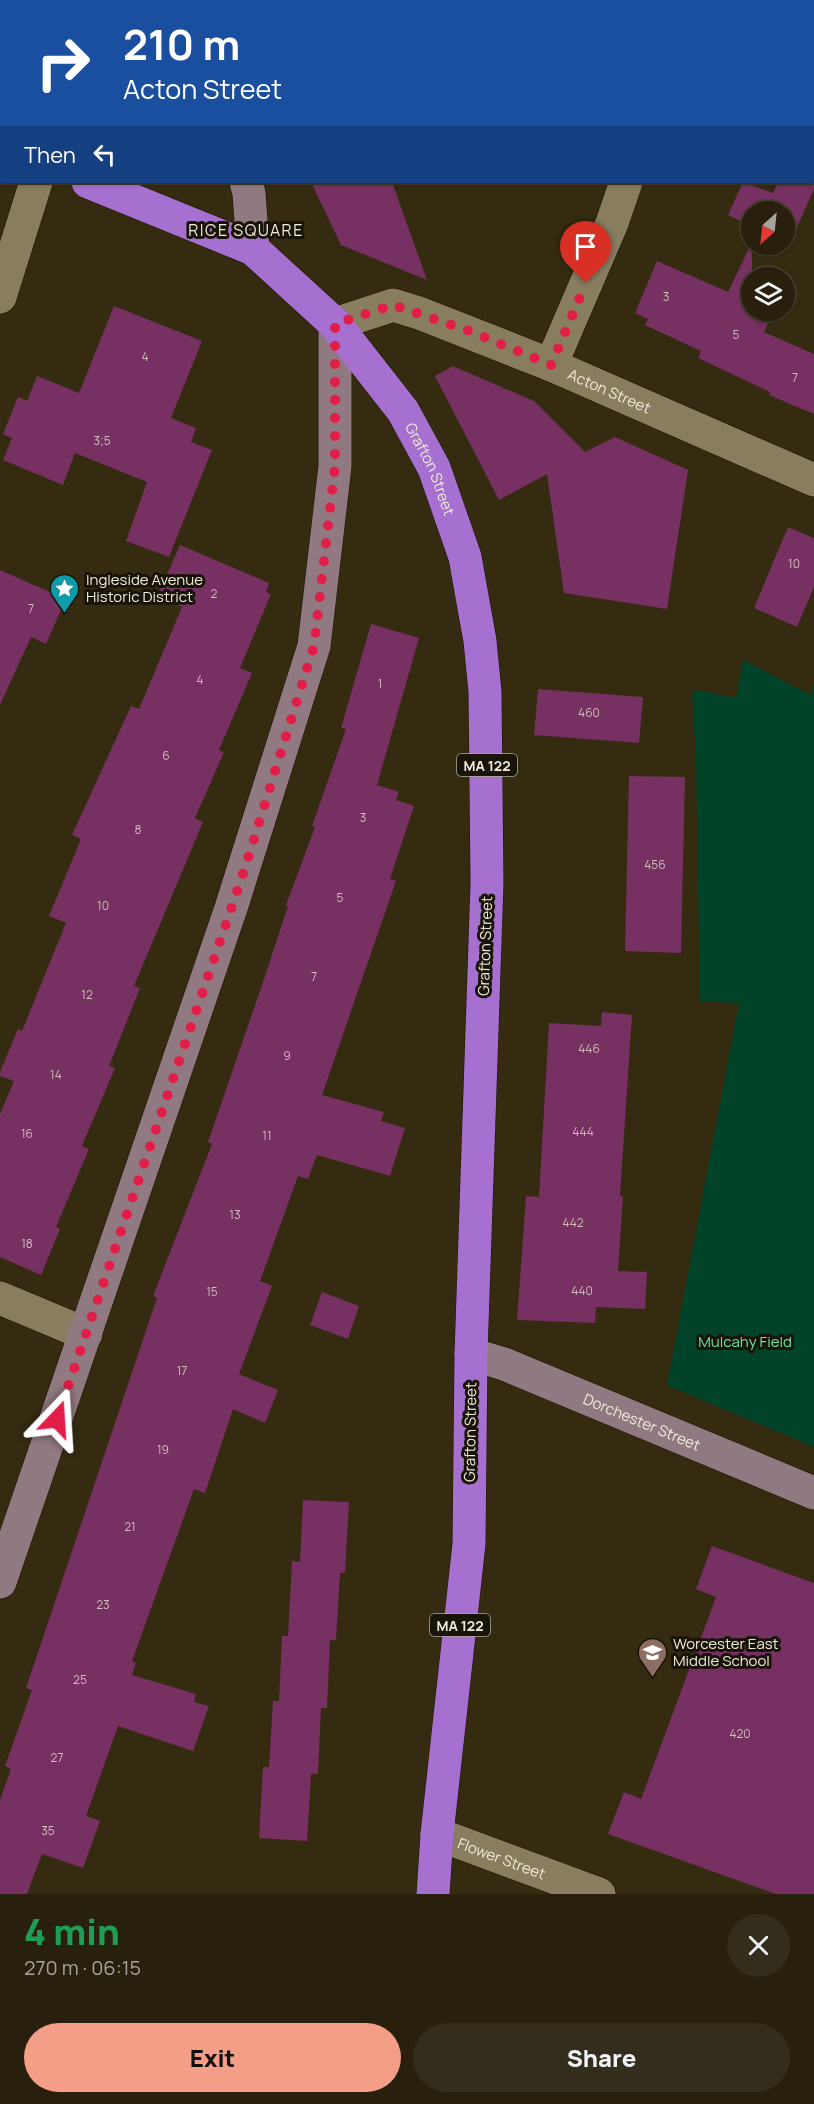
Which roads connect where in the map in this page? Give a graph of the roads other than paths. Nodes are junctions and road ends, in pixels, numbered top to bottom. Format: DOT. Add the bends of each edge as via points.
graph roads {
  1 [pos="36,183"];
  2 [pos="90,183"];
  3 [pos="246,183"];
  4 [pos="626,183"];
  5 [pos="253,249"];
  6 [pos="0,297"];
  7 [pos="335,324"];
  8 [pos="551,365"];
  9 [pos="814,480"];
  10 [pos="0,1298"];
  11 [pos="86,1334"];
  12 [pos="471,1354"];
  13 [pos="814,1493"];
  14 [pos="0,1582"];
  15 [pos="437,1834"];
  16 [pos="434,1894"];
  17 [pos="599,1894"];
  1 -- 6 [label="street"];
  2 -- 5 [label="highway, Grafton Street / MA 122"];
  3 -- 5 [label="street"];
  4 -- 8 [label="street"];
  5 -- 7 [label="highway, Grafton Street / MA 122"];
  7 -- 8 [label="street, Acton Street" via="393,305"];
  7 -- 11 [label="street" via="335,466 317,637 245,868"];
  7 -- 12 [label="highway, Grafton Street / MA 122" via="393,396 435,468 463,547 480,641 485,692 487,883"];
  8 -- 9 [label="street, Acton Street"];
  10 -- 11 [label="street"];
  11 -- 14 [label="street"];
  12 -- 13 [label="street, Dorchester Street" via="504,1364"];
  12 -- 15 [label="highway, Grafton Street / MA 122" via="469,1544"];
  15 -- 16 [label="highway, Grafton Street / MA 122"];
  15 -- 17 [label="street, Flower Street"];
}
